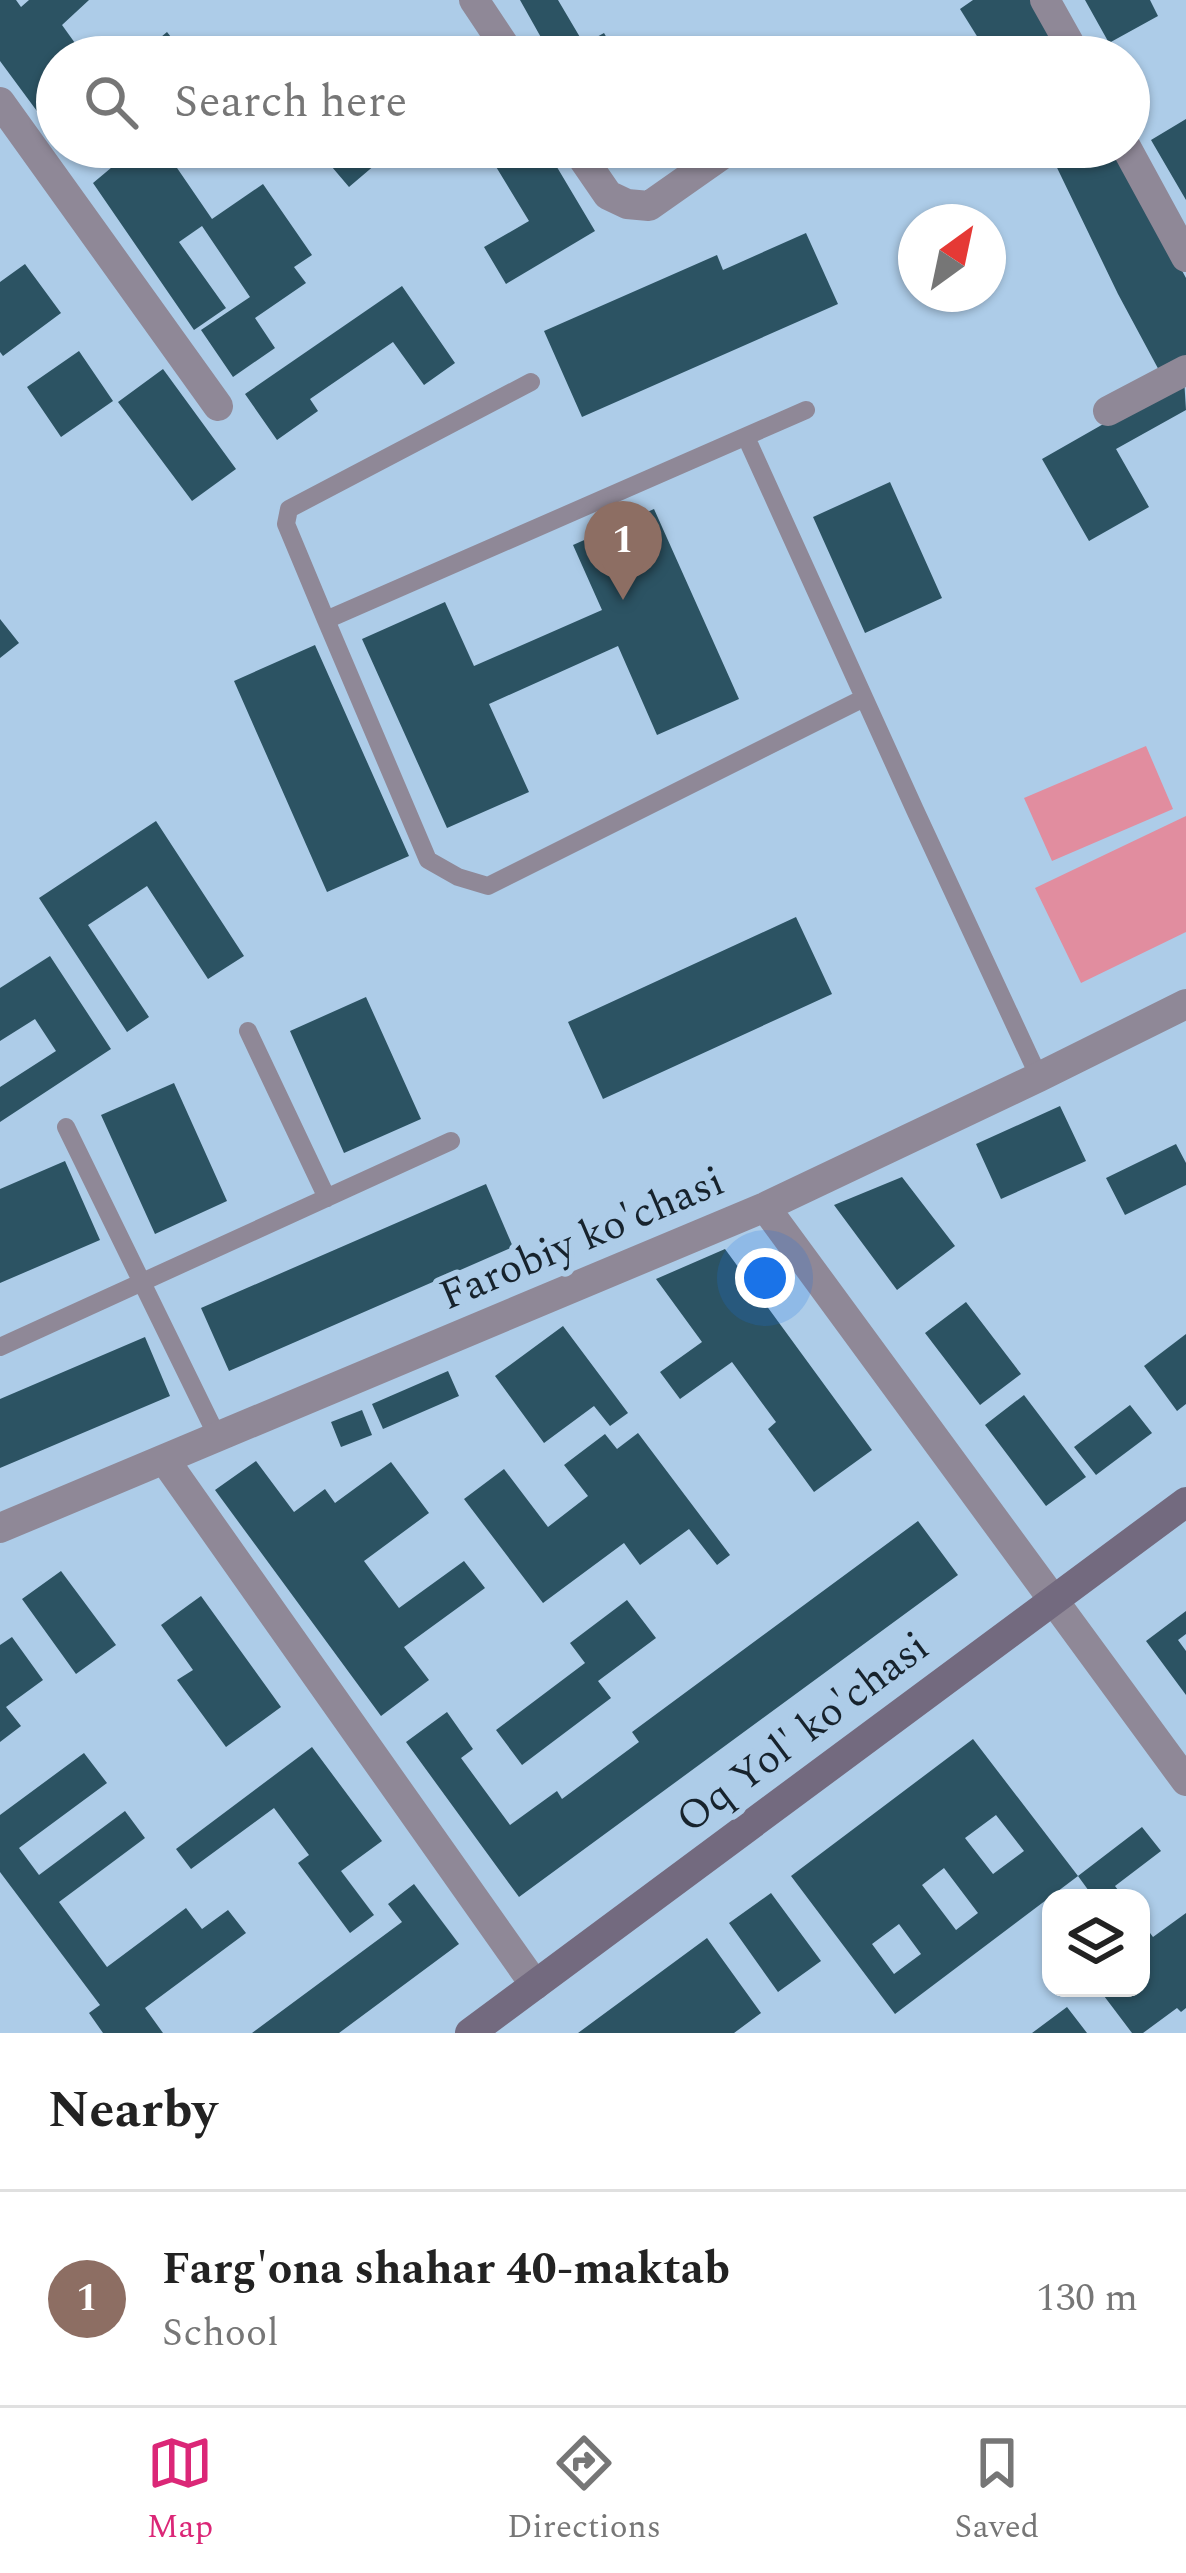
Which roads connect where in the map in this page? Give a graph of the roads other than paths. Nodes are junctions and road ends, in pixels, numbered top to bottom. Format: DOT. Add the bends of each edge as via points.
graph roads {
  1 [pos="474,0"];
  2 [pos="1046,0"];
  3 [pos="498,36"];
  4 [pos="1066,36"];
  5 [pos="0,102"];
  6 [pos="36,152"];
  7 [pos="47,168"];
  8 [pos="589,168"];
  9 [pos="704,168"];
  10 [pos="1137,168"];
  11 [pos="1186,257"];
  12 [pos="1186,370"];
  13 [pos="531,382"];
  14 [pos="218,406"];
  15 [pos="806,410"];
  16 [pos="1108,411"];
  17 [pos="746,437"];
  18 [pos="326,620"];
  19 [pos="864,698"];
  20 [pos="1186,1004"];
  21 [pos="248,1031"];
  22 [pos="1039,1077"];
  23 [pos="66,1126"];
  24 [pos="451,1141"];
  25 [pos="327,1198"];
  26 [pos="765,1207"];
  27 [pos="142,1283"];
  28 [pos="0,1347"];
  29 [pos="218,1438"];
  30 [pos="164,1459"];
  31 [pos="1186,1502"];
  32 [pos="0,1528"];
  33 [pos="1052,1600"];
  34 [pos="1186,1781"];
  35 [pos="535,1985"];
  36 [pos="470,2033"];
  1 -- 3 [label="street"];
  2 -- 4 [label="street"];
  5 -- 6 [label="street"];
  7 -- 14 [label="street"];
  8 -- 9 [label="street" via="608,195 649,206"];
  10 -- 11 [label="street"];
  12 -- 16 [label="street"];
  13 -- 18 [label="lane" via="289,509 286,524"];
  15 -- 17 [label="lane"];
  17 -- 18 [label="lane"];
  17 -- 19 [label="lane"];
  18 -- 19 [label="lane" via="428,860 488,886"];
  19 -- 22 [label="lane"];
  20 -- 22 [label="street, Farobiy ko'chasi"];
  21 -- 25 [label="lane"];
  22 -- 26 [label="street, Farobiy ko'chasi"];
  23 -- 27 [label="lane"];
  24 -- 25 [label="lane"];
  25 -- 27 [label="lane"];
  26 -- 29 [label="street, Farobiy ko'chasi"];
  26 -- 33 [label="street"];
  27 -- 28 [label="lane"];
  27 -- 29 [label="lane"];
  29 -- 30 [label="street, Farobiy ko'chasi"];
  30 -- 32 [label="street, Farobiy ko'chasi"];
  30 -- 35 [label="street"];
  31 -- 33 [label="street, Oq Yol' ko'chasi"];
  33 -- 34 [label="street"];
  33 -- 35 [label="street, Oq Yol' ko'chasi"];
  35 -- 36 [label="street, Oq Yol' ko'chasi"];
}
